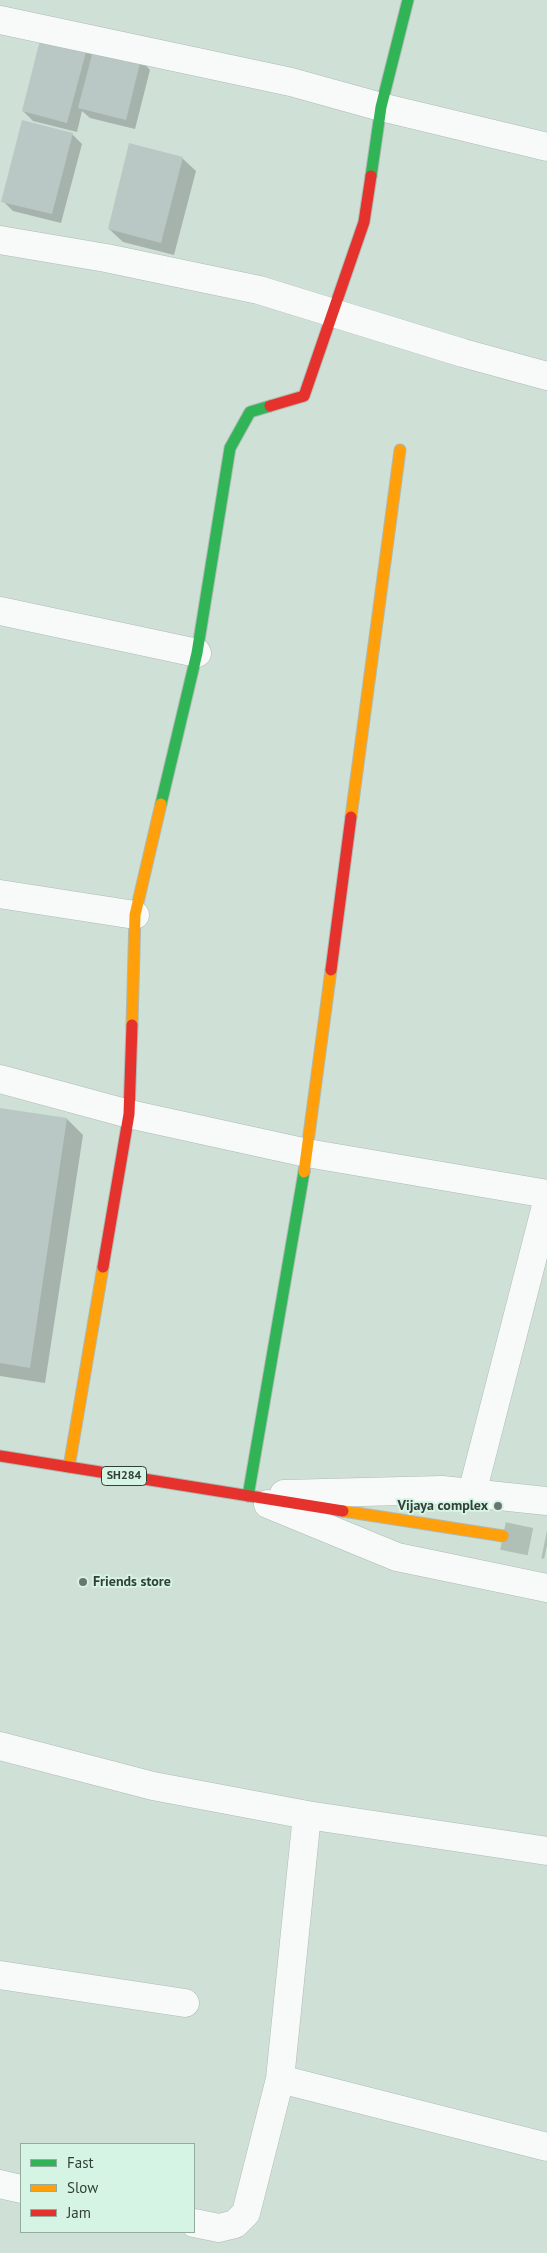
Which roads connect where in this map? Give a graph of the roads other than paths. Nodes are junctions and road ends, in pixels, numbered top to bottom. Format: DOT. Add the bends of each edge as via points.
graph roads {
  1 [pos="408,0"];
  2 [pos="0,20"];
  3 [pos="381,107"];
  4 [pos="547,147"];
  5 [pos="0,240"];
  6 [pos="334,314"];
  7 [pos="547,376"];
  8 [pos="400,450"];
  9 [pos="0,611"];
  10 [pos="197,653"];
  11 [pos="0,894"];
  12 [pos="135,915"];
  13 [pos="0,1080"];
  14 [pos="129,1114"];
  15 [pos="307,1153"];
  16 [pos="547,1194"];
  17 [pos="547,1202"];
  18 [pos="0,1456"];
  19 [pos="69,1467"];
  20 [pos="472,1493"];
  21 [pos="248,1496"];
  22 [pos="547,1501"];
  23 [pos="502,1536"];
  24 [pos="547,1588"];
  25 [pos="0,1746"];
  26 [pos="307,1815"];
  27 [pos="547,1851"];
  28 [pos="0,1975"];
  29 [pos="185,2003"];
  30 [pos="280,2079"];
  31 [pos="547,2147"];
  32 [pos="0,2184"];
  33 [pos="20,2188"];
  34 [pos="195,2223"];
  1 -- 3 [label="street"];
  2 -- 3 [label="street" via="291,82"];
  3 -- 4 [label="street"];
  3 -- 6 [label="street" via="364,222"];
  5 -- 6 [label="street" via="259,290"];
  6 -- 7 [label="street"];
  6 -- 10 [label="street" via="304,396 250,412 230,448"];
  8 -- 15 [label="street"];
  9 -- 10 [label="street"];
  10 -- 12 [label="street"];
  11 -- 12 [label="street"];
  12 -- 14 [label="street"];
  13 -- 14 [label="street"];
  14 -- 15 [label="street"];
  14 -- 19 [label="street"];
  15 -- 16 [label="street"];
  15 -- 21 [label="street"];
  17 -- 20 [label="street"];
  18 -- 19 [label="street, SH284"];
  19 -- 21 [label="street, SH284"];
  20 -- 21 [label="street" via="442,1490"];
  20 -- 22 [label="street"];
  21 -- 23 [label="street, SH284"];
  21 -- 24 [label="street" via="397,1557"];
  25 -- 26 [label="street" via="153,1786"];
  26 -- 27 [label="street"];
  26 -- 30 [label="street"];
  28 -- 29 [label="street"];
  30 -- 31 [label="street"];
  30 -- 34 [label="street" via="246,2214 235,2224 219,2228"];
  32 -- 33 [label="street"];
}
